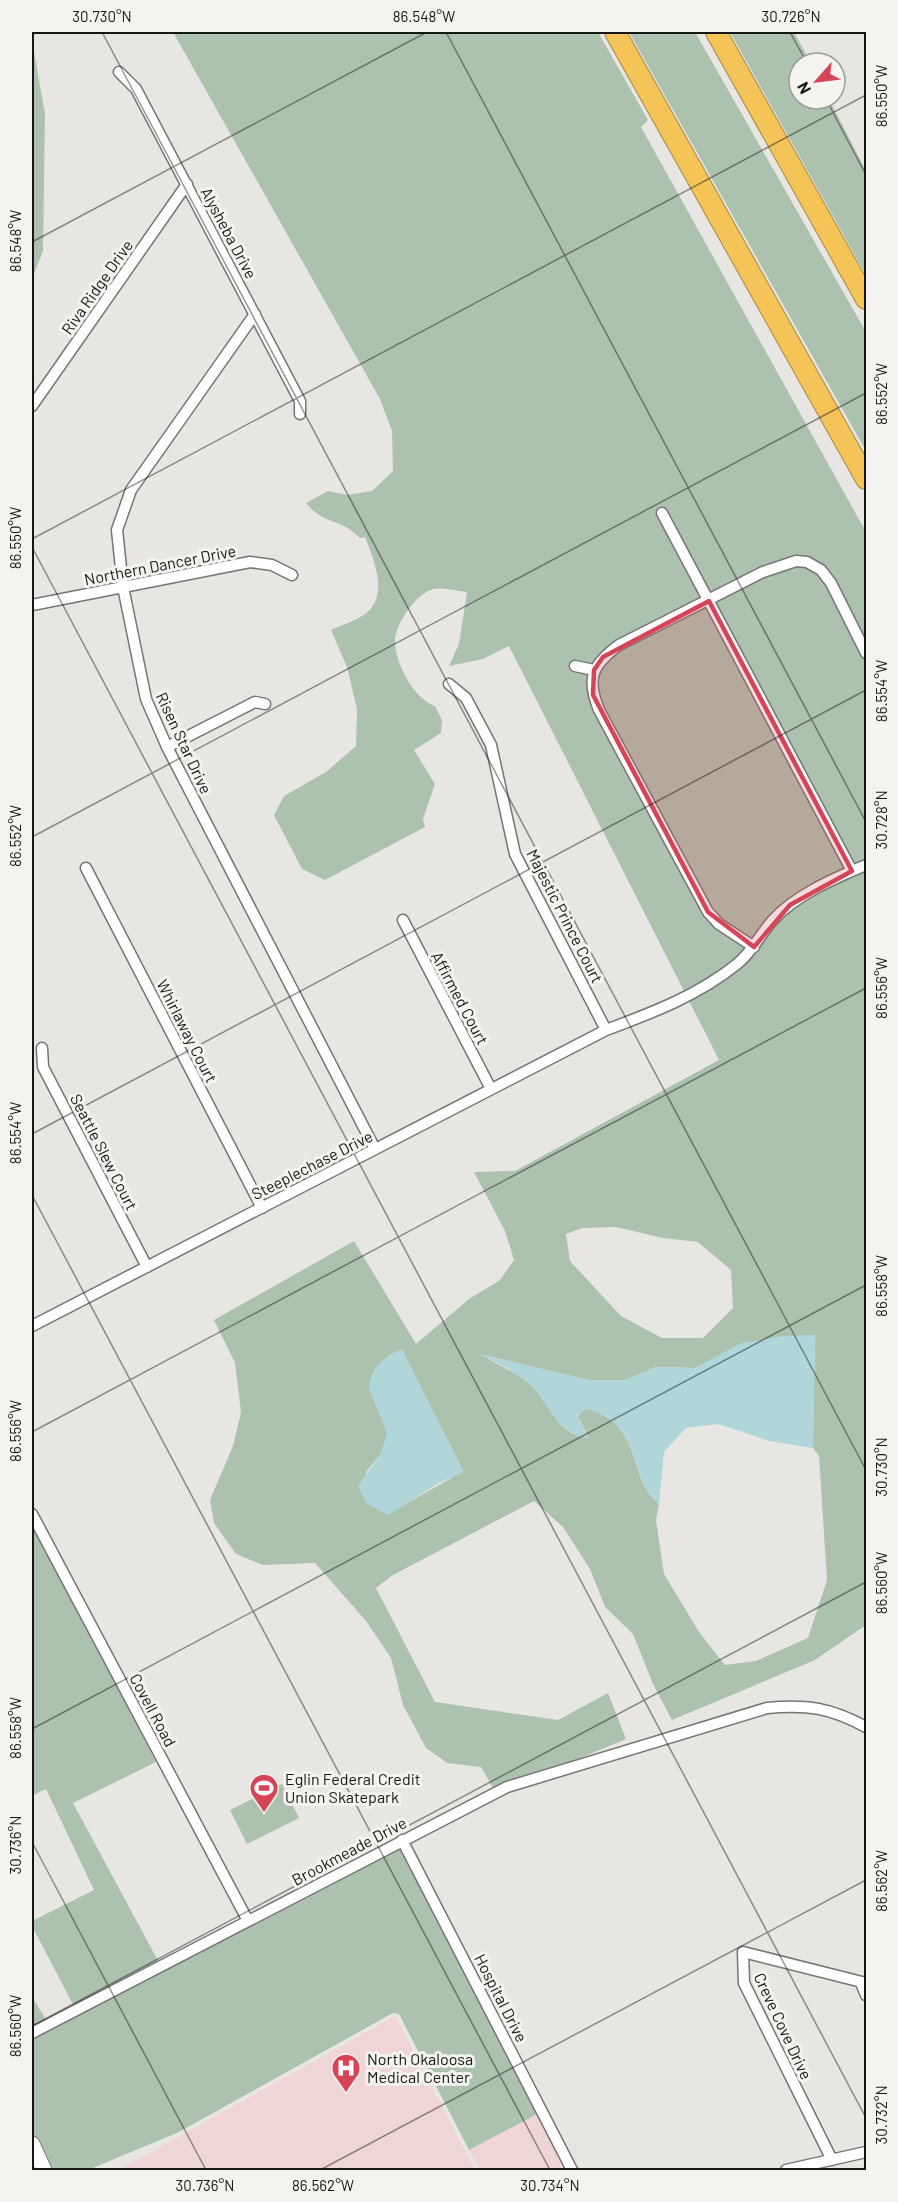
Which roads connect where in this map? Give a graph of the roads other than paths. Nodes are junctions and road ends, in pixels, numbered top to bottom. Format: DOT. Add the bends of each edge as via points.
graph roads {
  1 [pos="615,32"];
  2 [pos="716,32"];
  3 [pos="120,72"];
  4 [pos="187,184"];
  5 [pos="867,299"];
  6 [pos="255,314"];
  7 [pos="32,406"];
  8 [pos="300,414"];
  9 [pos="867,479"];
  10 [pos="662,513"];
  11 [pos="292,575"];
  12 [pos="123,587"];
  13 [pos="709,601"];
  14 [pos="32,605"];
  15 [pos="867,653"];
  16 [pos="575,666"];
  17 [pos="594,670"];
  18 [pos="449,684"];
  19 [pos="265,704"];
  20 [pos="167,747"];
  21 [pos="867,865"];
  22 [pos="86,868"];
  23 [pos="852,871"];
  24 [pos="403,920"];
  25 [pos="754,947"];
  26 [pos="606,1030"];
  27 [pos="42,1048"];
  28 [pos="491,1089"];
  29 [pos="375,1149"];
  30 [pos="262,1208"];
  31 [pos="147,1267"];
  32 [pos="32,1326"];
  33 [pos="32,1514"];
  34 [pos="867,1727"];
  35 [pos="402,1840"];
  36 [pos="248,1921"];
  37 [pos="864,1983"];
  38 [pos="867,1995"];
  39 [pos="32,2033"];
  40 [pos="32,2144"];
  41 [pos="867,2152"];
  42 [pos="832,2160"];
  43 [pos="44,2170"];
  44 [pos="572,2170"];
  45 [pos="786,2170"];
  1 -- 9 [label="highway"];
  2 -- 5 [label="highway"];
  3 -- 4 [label="street, Alysheba Drive" via="136,88"];
  4 -- 6 [label="street, Alysheba Drive"];
  4 -- 7 [label="street, Riva Ridge Drive"];
  6 -- 8 [label="street, Alysheba Drive" via="300,401"];
  6 -- 12 [label="street, Risen Star Drive" via="131,490 117,530"];
  10 -- 13 [label="street"];
  11 -- 12 [label="street, Northern Dancer Drive" via="272,564 250,562"];
  12 -- 14 [label="street, Northern Dancer Drive"];
  12 -- 20 [label="street, Risen Star Drive" via="146,699"];
  13 -- 15 [label="street" via="784,563 807,562 821,570 831,583"];
  13 -- 17 [label="street" via="619,645"];
  13 -- 23 [label="street"];
  16 -- 17 [label="street"];
  17 -- 25 [label="street" via="593,695 599,710 702,903 719,924"];
  18 -- 26 [label="street, Majestic Prince Court" via="466,698 491,745 515,854"];
  19 -- 20 [label="street" via="255,702"];
  20 -- 29 [label="street, Risen Star Drive"];
  21 -- 23 [label="street, Steeplechase Drive"];
  22 -- 30 [label="street, Whirlaway Court"];
  23 -- 25 [label="street, Steeplechase Drive" via="790,904"];
  24 -- 28 [label="street, Affirmed Court"];
  25 -- 26 [label="street, Steeplechase Drive" via="710,983 656,1011"];
  26 -- 28 [label="street, Steeplechase Drive"];
  27 -- 31 [label="street, Seattle Slew Court" via="43,1067"];
  28 -- 29 [label="street, Steeplechase Drive"];
  29 -- 30 [label="street, Steeplechase Drive"];
  30 -- 31 [label="street, Steeplechase Drive"];
  31 -- 32 [label="street, Steeplechase Drive"];
  33 -- 36 [label="street, Covell Road"];
  34 -- 35 [label="street, Brookmeade Drive" via="818,1707 767,1708 507,1786"];
  35 -- 36 [label="street, Brookmeade Drive"];
  35 -- 44 [label="street, Hospital Drive"];
  36 -- 39 [label="street, Brookmeade Drive"];
  37 -- 38 [label="street"];
  37 -- 42 [label="street, Creve Cove Drive" via="743,1952 744,1983"];
  40 -- 43 [label="street"];
  41 -- 42 [label="street"];
  42 -- 45 [label="street"];
}
